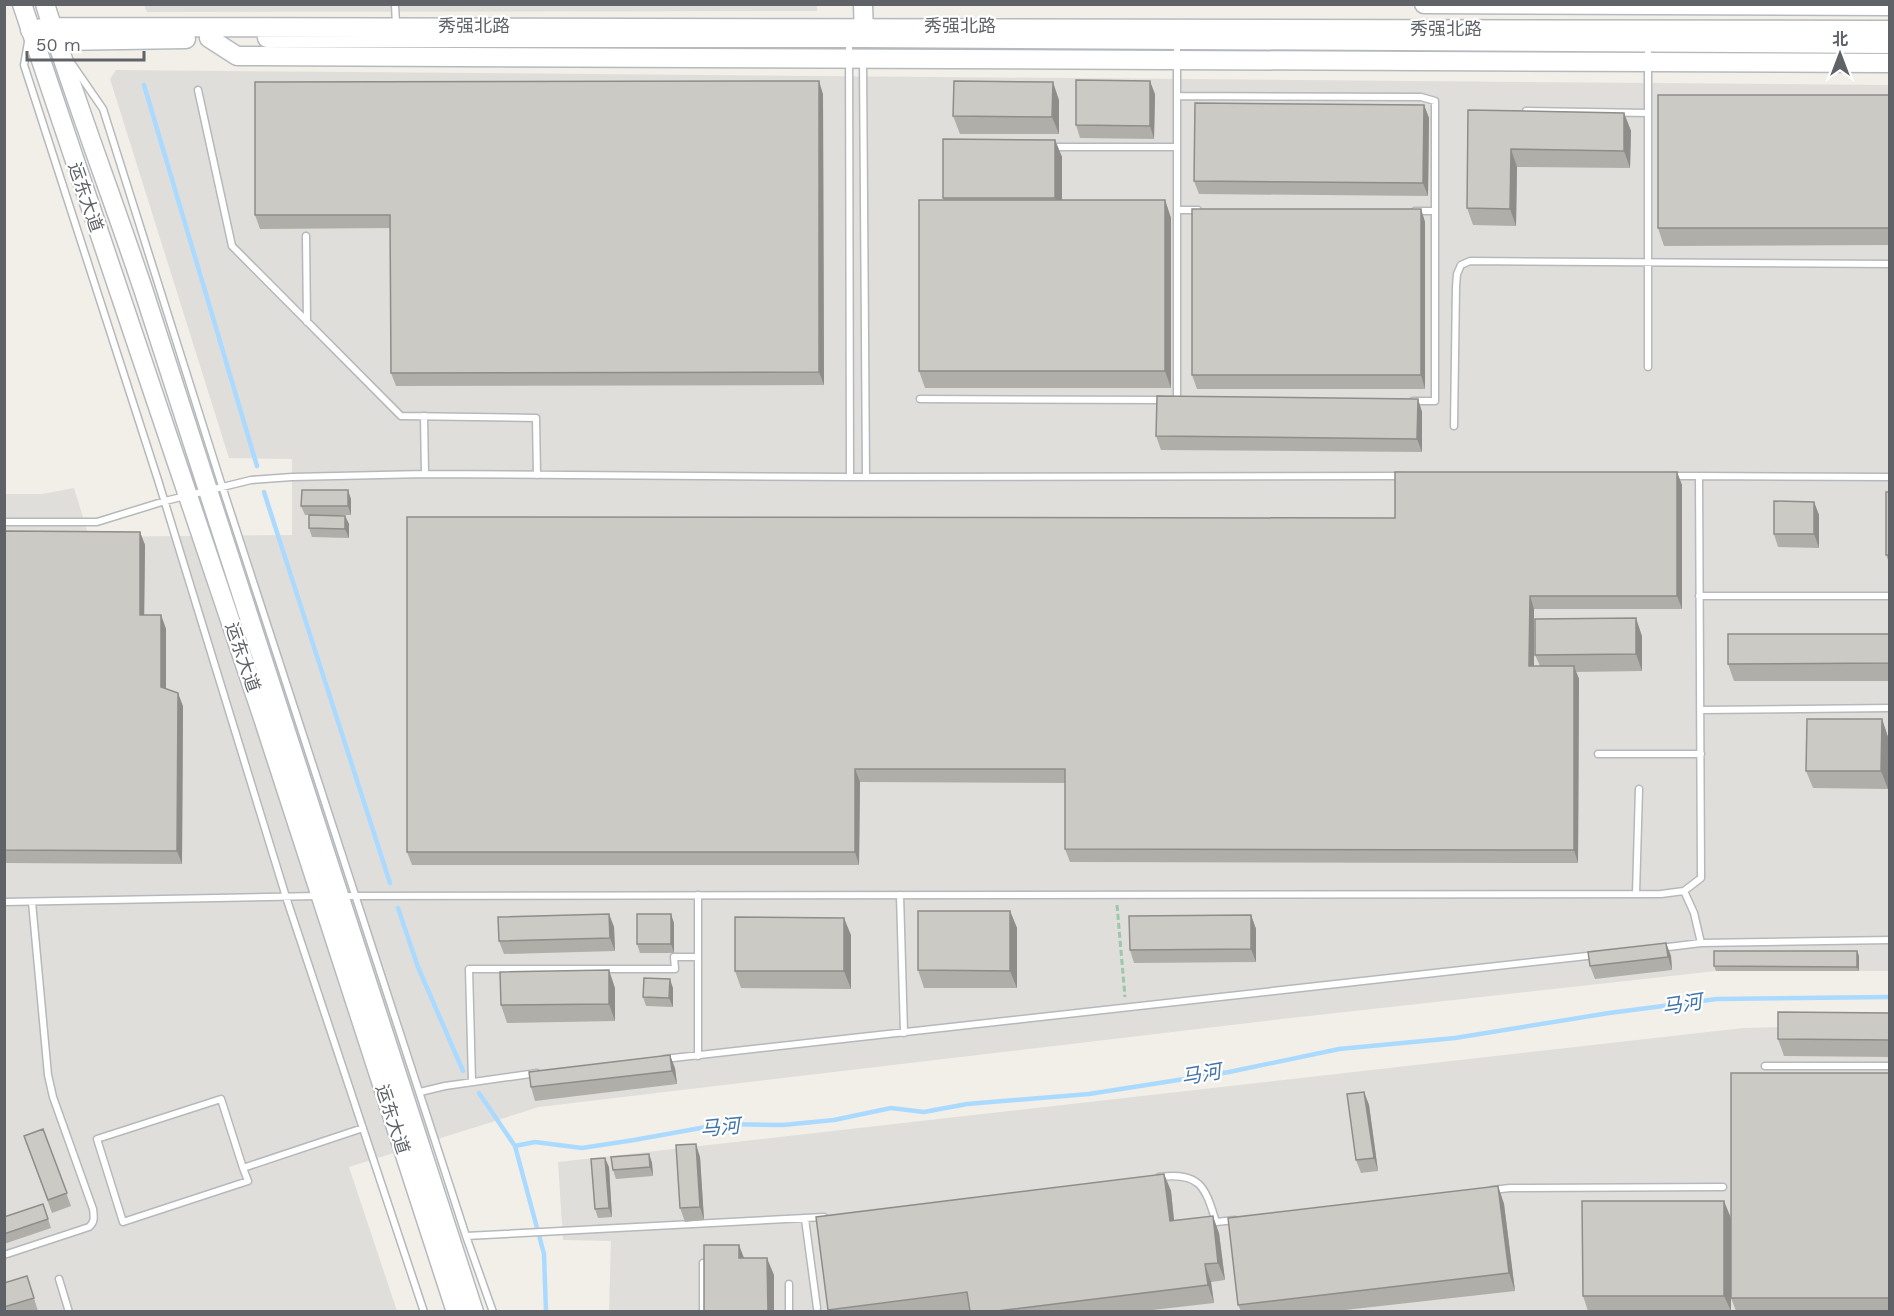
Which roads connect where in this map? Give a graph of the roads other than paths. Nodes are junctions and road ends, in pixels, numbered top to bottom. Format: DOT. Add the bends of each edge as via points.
graph roads {
  1 [pos="22,4"];
  2 [pos="45,4"];
  3 [pos="395,4"];
  4 [pos="864,4"];
  5 [pos="1424,4"];
  6 [pos="1531,5"];
  7 [pos="1687,5"];
  8 [pos="1890,6"];
  9 [pos="1531,28"];
  10 [pos="1890,30"];
  11 [pos="396,31"];
  12 [pos="856,31"];
  13 [pos="1177,33"];
  14 [pos="54,34"];
  15 [pos="1648,35"];
  16 [pos="1688,36"];
  17 [pos="32,37"];
  18 [pos="208,38"];
  19 [pos="1890,44"];
  20 [pos="856,59"];
  21 [pos="1177,61"];
  22 [pos="1648,62"];
  23 [pos="1890,63"];
  24 [pos="198,90"];
  25 [pos="1178,96"];
  26 [pos="1648,100"];
  27 [pos="1659,100"];
  28 [pos="1519,111"];
  29 [pos="1648,112"];
  30 [pos="1039,147"];
  31 [pos="1177,147"];
  32 [pos="1177,210"];
  33 [pos="1201,210"];
  34 [pos="1411,211"];
  35 [pos="1435,211"];
  36 [pos="306,236"];
  37 [pos="1648,263"];
  38 [pos="1890,264"];
  39 [pos="307,322"];
  40 [pos="1648,367"];
  41 [pos="920,399"];
  42 [pos="1177,400"];
  43 [pos="1188,400"];
  44 [pos="1400,401"];
  45 [pos="424,416"];
  46 [pos="1454,426"];
  47 [pos="425,474"];
  48 [pos="537,475"];
  49 [pos="1413,476"];
  50 [pos="1663,476"];
  51 [pos="1699,476"];
  52 [pos="850,477"];
  53 [pos="866,477"];
  54 [pos="1890,477"];
  55 [pos="215,488"];
  56 [pos="188,494"];
  57 [pos="165,501"];
  58 [pos="4,522"];
  59 [pos="1700,596"];
  60 [pos="1890,596"];
  61 [pos="1890,708"];
  62 [pos="1700,710"];
  63 [pos="1598,754"];
  64 [pos="1701,754"];
  65 [pos="1639,789"];
  66 [pos="1684,891"];
  67 [pos="1636,894"];
  68 [pos="698,895"];
  69 [pos="900,895"];
  70 [pos="330,896"];
  71 [pos="356,896"];
  72 [pos="286,897"];
  73 [pos="4,902"];
  74 [pos="32,902"];
  75 [pos="1890,940"];
  76 [pos="1701,943"];
  77 [pos="1654,948"];
  78 [pos="1607,954"];
  79 [pos="698,957"];
  80 [pos="904,1033"];
  81 [pos="698,1056"];
  82 [pos="652,1061"];
  83 [pos="1765,1066"];
  84 [pos="1890,1066"];
  85 [pos="550,1072"];
  86 [pos="472,1082"];
  87 [pos="420,1092"];
  88 [pos="363,1128"];
  89 [pos="243,1168"];
  90 [pos="1154,1177"];
  91 [pos="1723,1187"];
  92 [pos="1486,1191"];
  93 [pos="828,1216"];
  94 [pos="805,1219"];
  95 [pos="1240,1219"];
  96 [pos="466,1236"];
  97 [pos="4,1255"];
  98 [pos="703,1263"];
  99 [pos="59,1279"];
  100 [pos="789,1284"];
  101 [pos="817,1308"];
  102 [pos="69,1311"];
  103 [pos="424,1311"];
  104 [pos="456,1311"];
  105 [pos="474,1311"];
  106 [pos="493,1311"];
  107 [pos="703,1311"];
  108 [pos="789,1311"];
  1 -- 17 [label="street, 运东大道"];
  2 -- 14 [label="street, 运东大道"];
  3 -- 11 [label="lane"];
  4 -- 12 [label="street"];
  5 -- 6 [label="street"];
  6 -- 7 [label="street"];
  6 -- 9 [label="lane"];
  7 -- 8 [label="street"];
  7 -- 16 [label="lane"];
  9 -- 13 [label="street, 秀强北路"];
  9 -- 15 [label="street, 秀强北路"];
  10 -- 16 [label="street, 秀强北路"];
  11 -- 12 [label="street, 秀强北路"];
  11 -- 14 [label="street, 秀强北路"];
  11 -- 18 [label="street, 秀强北路"];
  12 -- 13 [label="street, 秀强北路"];
  12 -- 20 [label="street"];
  13 -- 15 [label="street, 秀强北路"];
  13 -- 21 [label="lane"];
  14 -- 17 [label="street, 秀强北路"];
  14 -- 18 [label="street, 秀强北路"];
  14 -- 55 [label="street, 运东大道"];
  15 -- 16 [label="street, 秀强北路"];
  15 -- 22 [label="lane"];
  16 -- 19 [label="street, 秀强北路"];
  17 -- 56 [label="street, 运东大道"];
  17 -- 57 [label="lane" via="24,65"];
  18 -- 20 [label="street" via="237,56"];
  20 -- 21 [label="street"];
  20 -- 52 [label="lane"];
  20 -- 53 [label="lane"];
  21 -- 22 [label="street"];
  21 -- 25 [label="lane"];
  22 -- 23 [label="street"];
  22 -- 26 [label="lane"];
  24 -- 39 [label="lane" via="232,246"];
  25 -- 31 [label="lane"];
  25 -- 35 [label="lane" via="1421,97 1435,101"];
  26 -- 27 [label="lane"];
  26 -- 29 [label="lane"];
  28 -- 29 [label="lane"];
  29 -- 37 [label="lane"];
  30 -- 31 [label="lane"];
  31 -- 32 [label="lane"];
  32 -- 33 [label="lane"];
  32 -- 42 [label="lane"];
  34 -- 35 [label="lane"];
  35 -- 44 [label="lane" via="1435,402"];
  36 -- 39 [label="lane"];
  37 -- 38 [label="lane"];
  37 -- 40 [label="lane"];
  37 -- 46 [label="lane" via="1470,261 1461,265 1456,287"];
  39 -- 45 [label="lane" via="401,416"];
  41 -- 42 [label="lane"];
  42 -- 43 [label="lane"];
  45 -- 47 [label="lane"];
  45 -- 48 [label="lane" via="536,418"];
  47 -- 48 [label="lane"];
  47 -- 55 [label="lane" via="251,480"];
  48 -- 52 [label="lane"];
  49 -- 53 [label="lane"];
  50 -- 51 [label="lane"];
  51 -- 54 [label="lane"];
  51 -- 59 [label="lane"];
  52 -- 53 [label="lane"];
  55 -- 56 [label="lane"];
  55 -- 70 [label="street, 运东大道"];
  55 -- 71 [label="lane"];
  56 -- 57 [label="lane"];
  56 -- 70 [label="street, 运东大道"];
  57 -- 58 [label="lane" via="97,522"];
  57 -- 72 [label="lane"];
  59 -- 60 [label="lane"];
  59 -- 62 [label="lane"];
  61 -- 62 [label="lane"];
  62 -- 64 [label="lane"];
  63 -- 64 [label="lane"];
  64 -- 66 [label="lane" via="1701,878"];
  65 -- 67 [label="lane"];
  66 -- 67 [label="lane"];
  66 -- 76 [label="lane"];
  67 -- 69 [label="lane"];
  68 -- 69 [label="lane"];
  68 -- 71 [label="lane"];
  68 -- 79 [label="lane"];
  69 -- 80 [label="lane"];
  70 -- 71 [label="lane"];
  70 -- 72 [label="lane"];
  70 -- 104 [label="street, 运东大道"];
  70 -- 105 [label="street, 运东大道"];
  71 -- 87 [label="lane"];
  72 -- 74 [label="lane"];
  72 -- 88 [label="lane"];
  73 -- 74 [label="lane"];
  74 -- 97 [label="lane" via="48,1075 94,1218 89,1227"];
  75 -- 76 [label="lane"];
  76 -- 77 [label="lane"];
  78 -- 80 [label="lane"];
  79 -- 81 [label="lane"];
  79 -- 86 [label="lane" via="674,957 675,969 469,969"];
  80 -- 81 [label="lane"];
  81 -- 82 [label="lane"];
  83 -- 84 [label="lane"];
  85 -- 86 [label="lane"];
  86 -- 87 [label="lane"];
  87 -- 96 [label="lane"];
  88 -- 89 [label="lane"];
  88 -- 103 [label="lane"];
  89 -- 89 [label="lane" via="220,1099 97,1139 123,1222 248,1181"];
  90 -- 95 [label="lane" via="1187,1176 1199,1183 1208,1196 1216,1222"];
  91 -- 92 [label="lane"];
  93 -- 94 [label="lane"];
  94 -- 96 [label="lane"];
  94 -- 101 [label="lane"];
  96 -- 106 [label="lane"];
  98 -- 107 [label="lane"];
  99 -- 102 [label="lane"];
  100 -- 108 [label="lane"];
}
